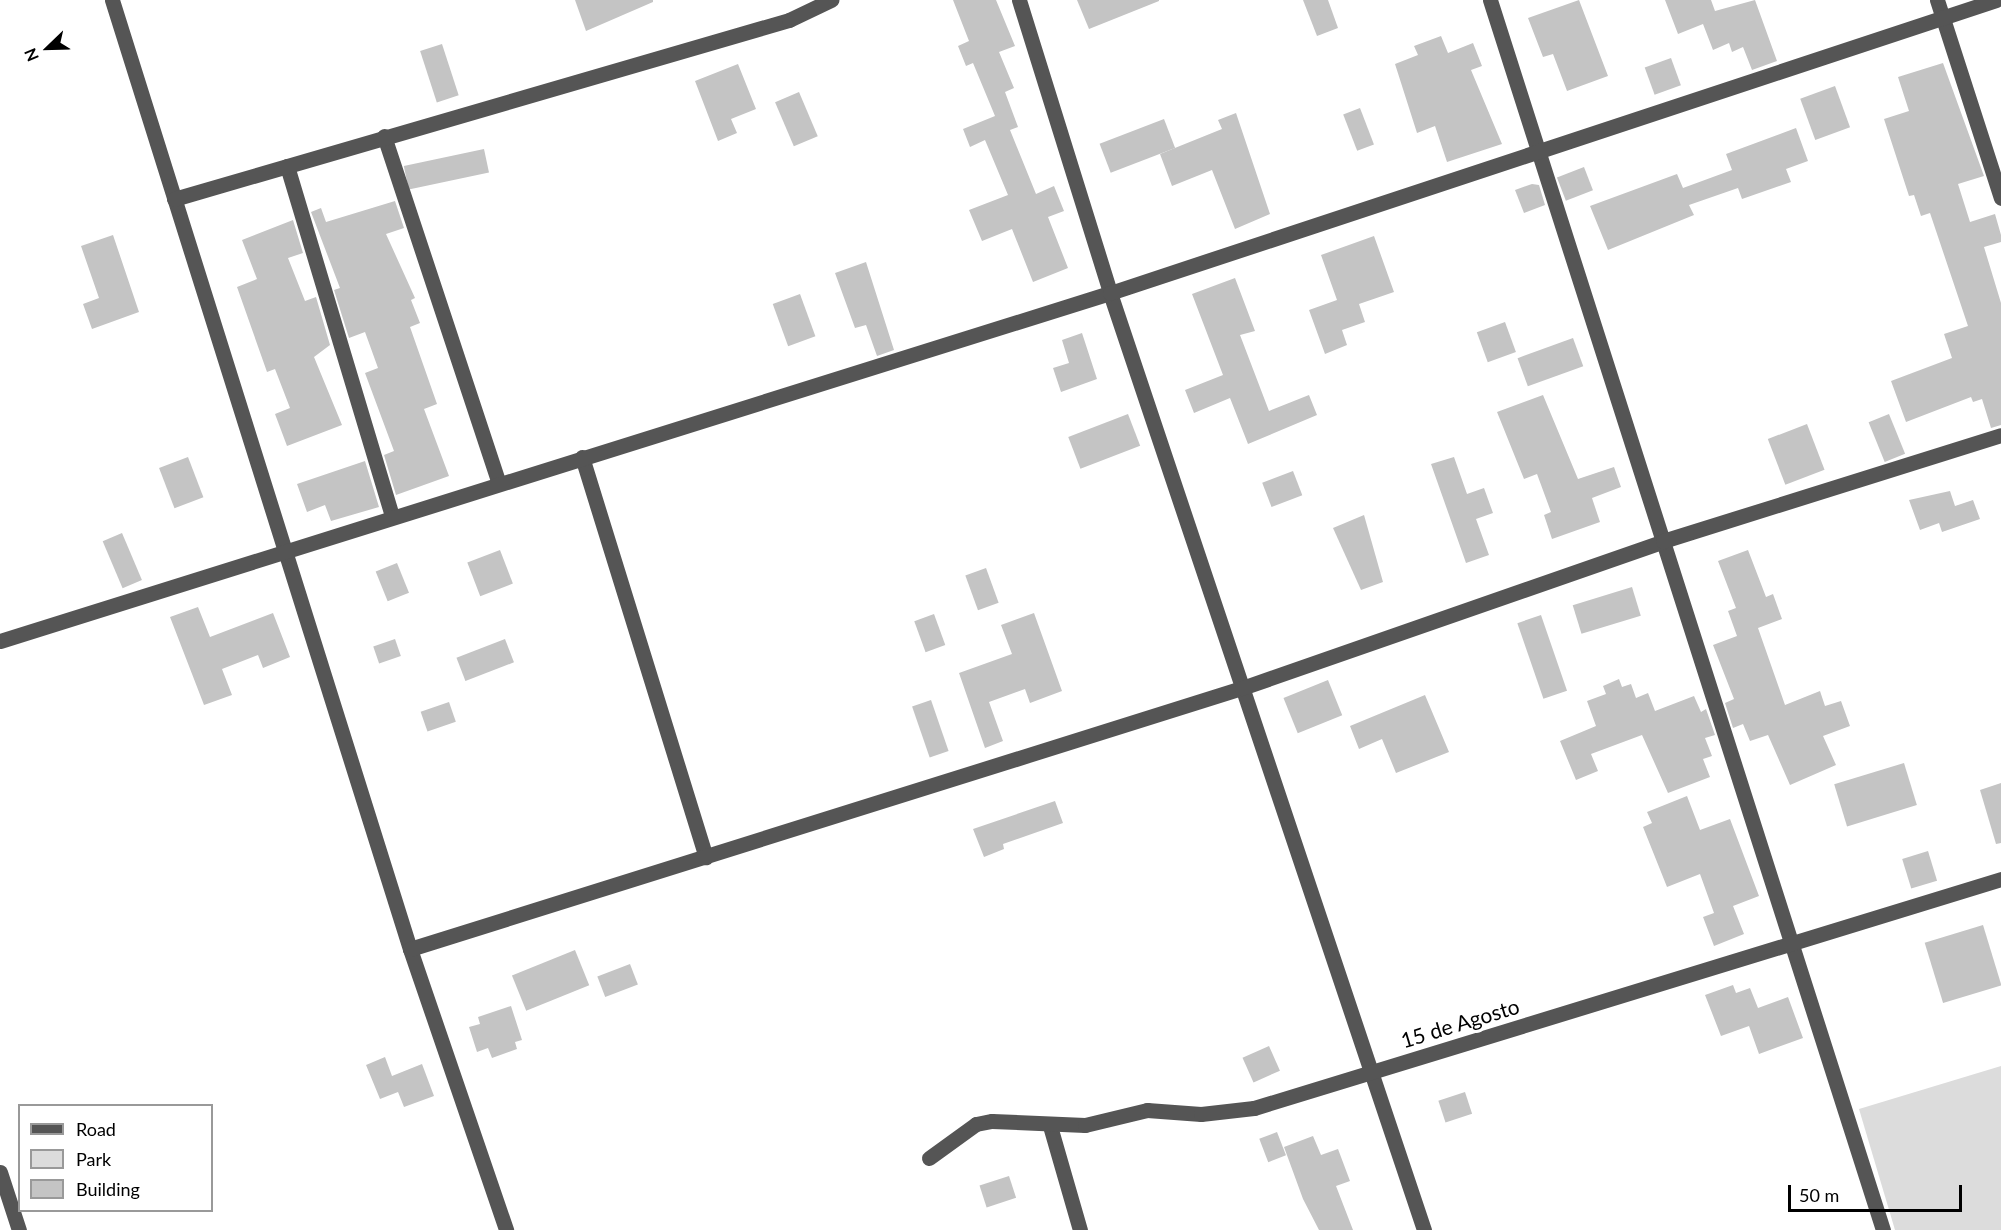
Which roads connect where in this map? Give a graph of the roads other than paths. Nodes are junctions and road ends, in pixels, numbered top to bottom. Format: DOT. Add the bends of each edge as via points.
graph roads {
  1 [pos="112,0"];
  2 [pos="831,0"];
  3 [pos="1019,0"];
  4 [pos="1490,0"];
  5 [pos="1937,0"];
  6 [pos="1996,0"];
  7 [pos="1943,18"];
  8 [pos="384,136"];
  9 [pos="1539,151"];
  10 [pos="288,166"];
  11 [pos="2001,198"];
  12 [pos="174,199"];
  13 [pos="1110,293"];
  14 [pos="2001,435"];
  15 [pos="582,457"];
  16 [pos="499,483"];
  17 [pos="392,516"];
  18 [pos="1663,541"];
  19 [pos="283,550"];
  20 [pos="0,641"];
  21 [pos="1242,688"];
  22 [pos="706,857"];
  23 [pos="2001,879"];
  24 [pos="1792,945"];
  25 [pos="410,949"];
  26 [pos="1371,1071"];
  27 [pos="1050,1126"];
  28 [pos="929,1158"];
  29 [pos="0,1172"];
  30 [pos="19,1230"];
  31 [pos="506,1230"];
  32 [pos="1080,1230"];
  33 [pos="1424,1230"];
  34 [pos="1883,1230"];
  1 -- 12 [label="street"];
  2 -- 8 [label="street" via="789,20"];
  3 -- 13 [label="street"];
  4 -- 9 [label="street"];
  5 -- 7 [label="street"];
  6 -- 7 [label="street"];
  7 -- 9 [label="street"];
  7 -- 11 [label="street"];
  8 -- 10 [label="street"];
  8 -- 16 [label="street"];
  9 -- 13 [label="street"];
  9 -- 18 [label="street"];
  10 -- 12 [label="street"];
  10 -- 17 [label="street"];
  12 -- 19 [label="street"];
  13 -- 15 [label="street"];
  13 -- 21 [label="street"];
  14 -- 18 [label="street"];
  15 -- 16 [label="street"];
  15 -- 22 [label="street"];
  16 -- 17 [label="street"];
  17 -- 19 [label="street"];
  18 -- 21 [label="street"];
  18 -- 24 [label="street"];
  19 -- 20 [label="street"];
  19 -- 25 [label="street"];
  21 -- 22 [label="street"];
  21 -- 26 [label="street"];
  22 -- 25 [label="street"];
  23 -- 24 [label="street, 15 de Agosto"];
  24 -- 26 [label="street, 15 de Agosto"];
  24 -- 34 [label="street"];
  25 -- 31 [label="street"];
  26 -- 27 [label="street, 15 de Agosto" via="1254,1108 1201,1114 1147,1110 1085,1125"];
  26 -- 33 [label="street"];
  27 -- 28 [label="street, 15 de Agosto" via="976,1124"];
  27 -- 32 [label="street"];
  29 -- 30 [label="street"];
}
